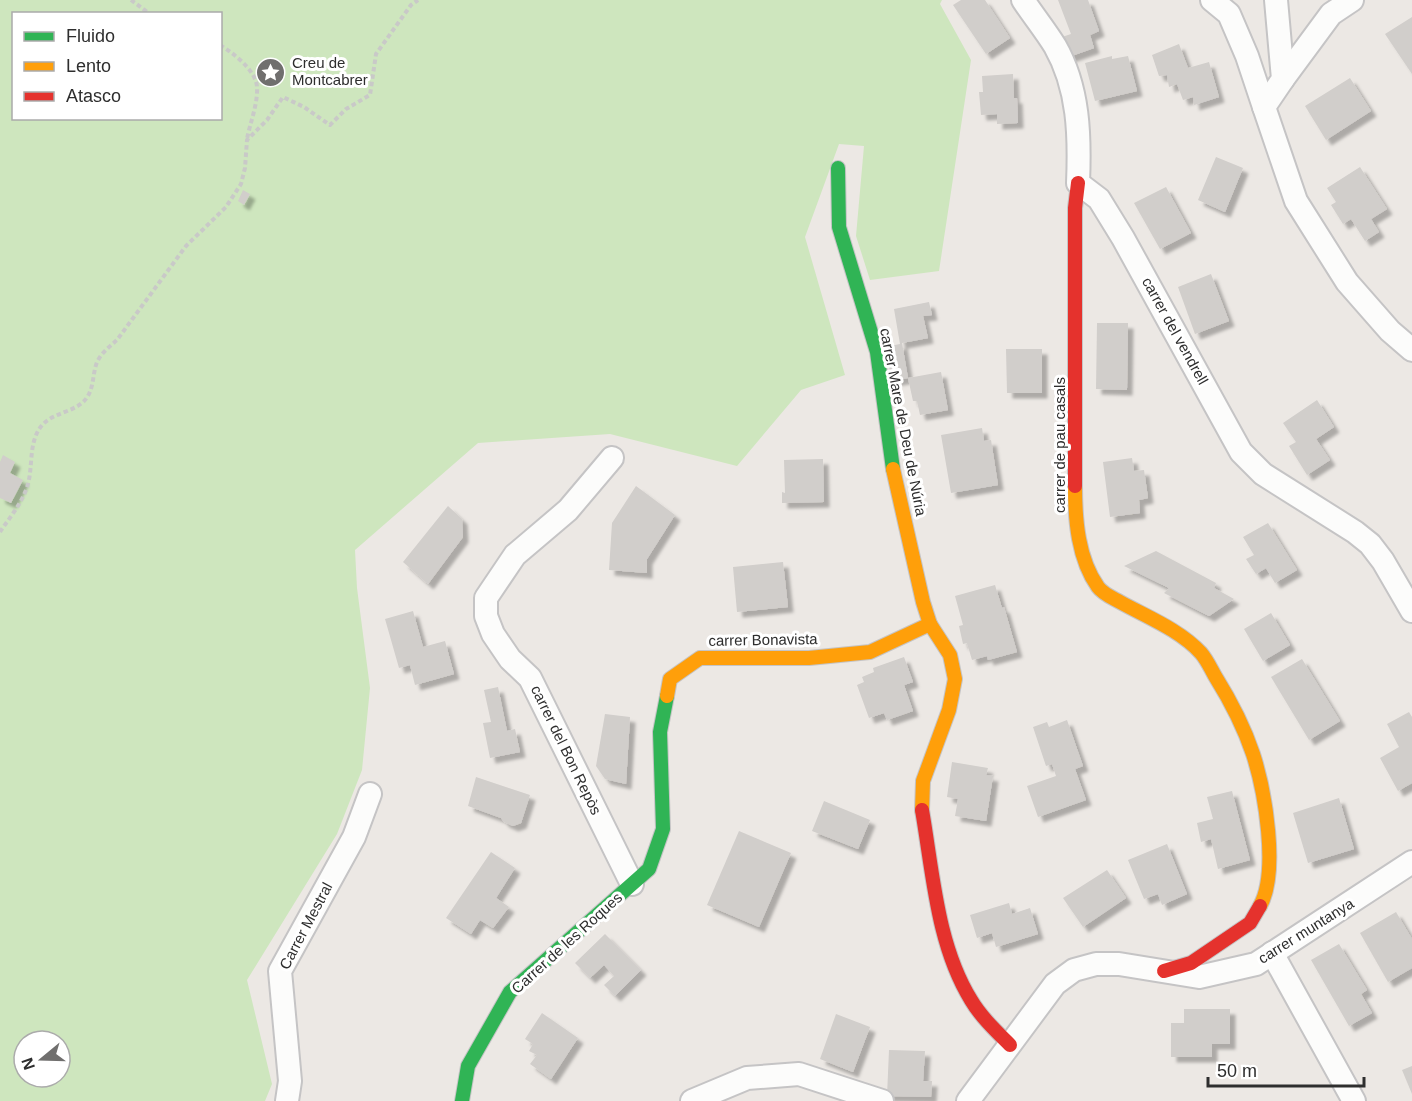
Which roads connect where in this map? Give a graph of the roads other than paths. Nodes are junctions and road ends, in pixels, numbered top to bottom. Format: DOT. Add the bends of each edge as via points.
graph roads {
  1 [pos="1023,0"];
  2 [pos="1212,0"];
  3 [pos="1276,0"];
  4 [pos="1352,0"];
  5 [pos="1283,79"];
  6 [pos="1264,107"];
  7 [pos="838,168"];
  8 [pos="1078,183"];
  9 [pos="1412,350"];
  10 [pos="612,458"];
  11 [pos="1412,611"];
  12 [pos="930,624"];
  13 [pos="370,794"];
  14 [pos="1412,862"];
  15 [pos="632,884"];
  16 [pos="1272,953"];
  17 [pos="1164,971"];
  18 [pos="1010,1045"];
  19 [pos="287,1101"];
  20 [pos="462,1101"];
  21 [pos="692,1101"];
  22 [pos="882,1101"];
  23 [pos="968,1101"];
  24 [pos="1354,1101"];
  1 -- 8 [label="street" via="1056,48 1074,92 1080,140"];
  2 -- 6 [label="street" via="1229,14"];
  3 -- 5 [label="street"];
  4 -- 5 [label="street" via="1331,14"];
  5 -- 6 [label="street"];
  6 -- 9 [label="street" via="1296,201 1347,282"];
  7 -- 12 [label="street, carrer Mare de Deu de Núria" via="839,227 877,352 891,460"];
  8 -- 11 [label="street, carrer del vendrell" via="1100,199 1240,452 1263,474 1370,544"];
  8 -- 17 [label="street, carrer de pau casals" via="1075,515 1089,573 1100,590 1185,639 1202,654 1228,697 1253,754 1265,805 1270,869 1266,895 1250,923 1191,963"];
  10 -- 15 [label="street, carrer del Bon Repòs" via="568,510 515,555 486,598 486,616 510,659 530,678"];
  12 -- 15 [label="street, carrer Bonavista" via="870,652 809,658 700,658 670,679 660,732 663,829 649,869"];
  12 -- 18 [label="street, carrer Mare de Deu de Núria" via="950,655 955,679 944,726 923,781 921,804 947,942 966,993"];
  13 -- 19 [label="street, Carrer Mestral" via="354,837 280,971 290,1081"];
  14 -- 16 [label="street, carrer muntanya"];
  15 -- 20 [label="street, Carrer de les Roques" via="510,992 468,1066"];
  16 -- 17 [label="street, carrer muntanya" via="1256,964 1199,977"];
  16 -- 24 [label="street"];
  17 -- 18 [label="street, carrer muntanya" via="1119,964 1096,964 1074,970 1055,984"];
  18 -- 23 [label="street, carrer muntanya"];
  21 -- 22 [label="street" via="747,1078 799,1074"];
}
